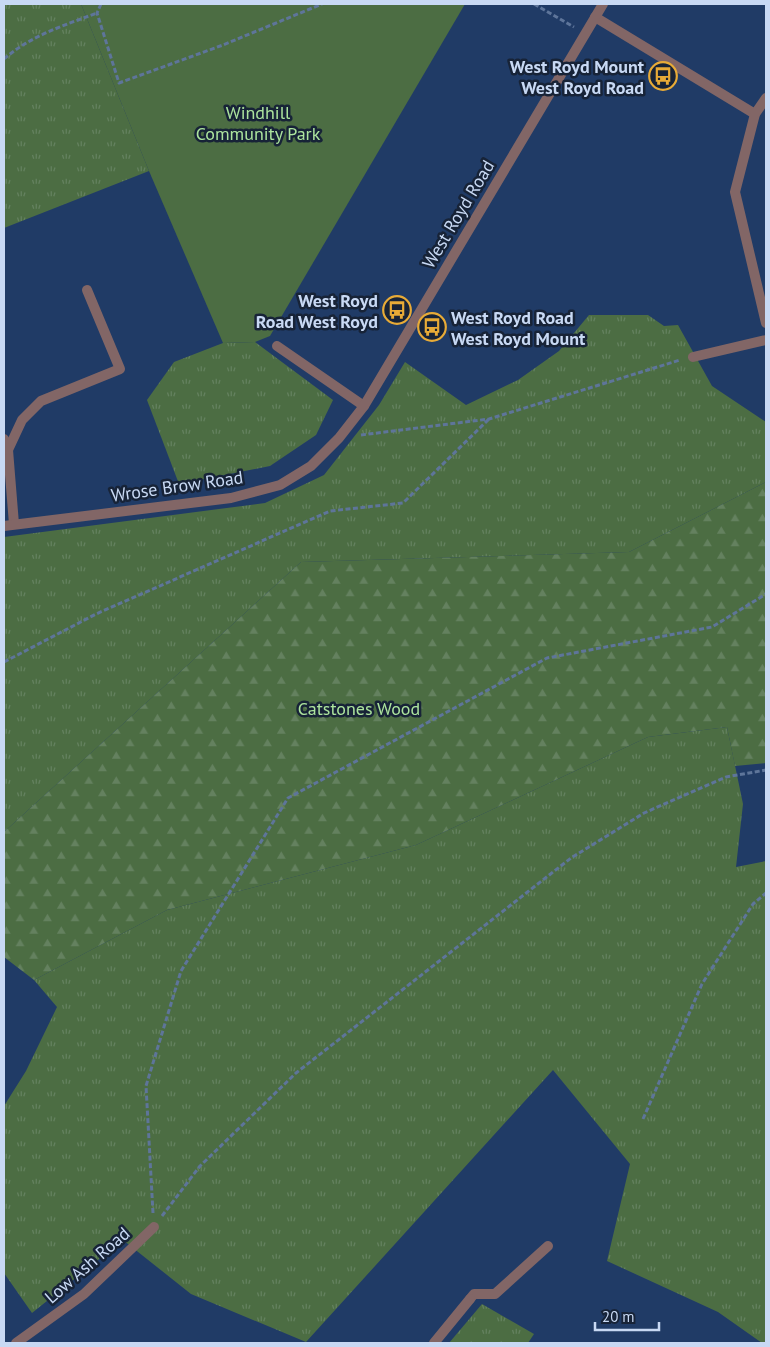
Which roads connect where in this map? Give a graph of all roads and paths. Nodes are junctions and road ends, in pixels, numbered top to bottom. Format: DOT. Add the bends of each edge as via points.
graph roads {
  1 [pos="101,4"];
  2 [pos="322,4"];
  3 [pos="534,4"];
  4 [pos="603,4"];
  5 [pos="98,14"];
  6 [pos="595,17"];
  7 [pos="585,33"];
  8 [pos="4,59"];
  9 [pos="766,98"];
  10 [pos="755,114"];
  11 [pos="87,290"];
  12 [pos="766,323"];
  13 [pos="766,340"];
  14 [pos="277,346"];
  15 [pos="693,357"];
  16 [pos="364,406"];
  17 [pos="489,419"];
  18 [pos="339,438"];
  19 [pos="4,439"];
  20 [pos="8,450"];
  21 [pos="9,525"];
  22 [pos="766,594"];
  23 [pos="4,662"];
  24 [pos="766,770"];
  25 [pos="766,893"];
  26 [pos="643,1119"];
  27 [pos="154,1227"];
  28 [pos="548,1246"];
  29 [pos="16,1343"];
  30 [pos="434,1343"];
  1 -- 5 [label="path"];
  2 -- 5 [label="path" via="120,83"];
  3 -- 7 [label="path"];
  4 -- 6 [label="street, West Royd Road"];
  5 -- 8 [label="path" via="54,30 16,49"];
  6 -- 7 [label="street, West Royd Road"];
  6 -- 10 [label="street"];
  7 -- 16 [label="street, West Royd Road"];
  9 -- 10 [label="street"];
  10 -- 12 [label="street" via="735,192"];
  11 -- 20 [label="street" via="120,369 41,401 22,420"];
  13 -- 15 [label="street"];
  14 -- 16 [label="street"];
  15 -- 17 [label="path"];
  16 -- 18 [label="street, West Royd Road"];
  17 -- 18 [label="path"];
  17 -- 23 [label="path" via="403,503 330,512 96,614"];
  18 -- 21 [label="street, Wrose Brow Road" via="311,466 280,485 231,498"];
  19 -- 20 [label="street"];
  20 -- 21 [label="street"];
  22 -- 27 [label="path" via="712,627 548,658 288,798 181,971 146,1086"];
  24 -- 27 [label="path" via="726,777 644,813 571,858 296,1073 200,1166"];
  25 -- 26 [label="path" via="753,904 702,984"];
  27 -- 29 [label="street, Low Ash Road" via="84,1294"];
  28 -- 30 [label="street" via="495,1294 474,1294"];
}
